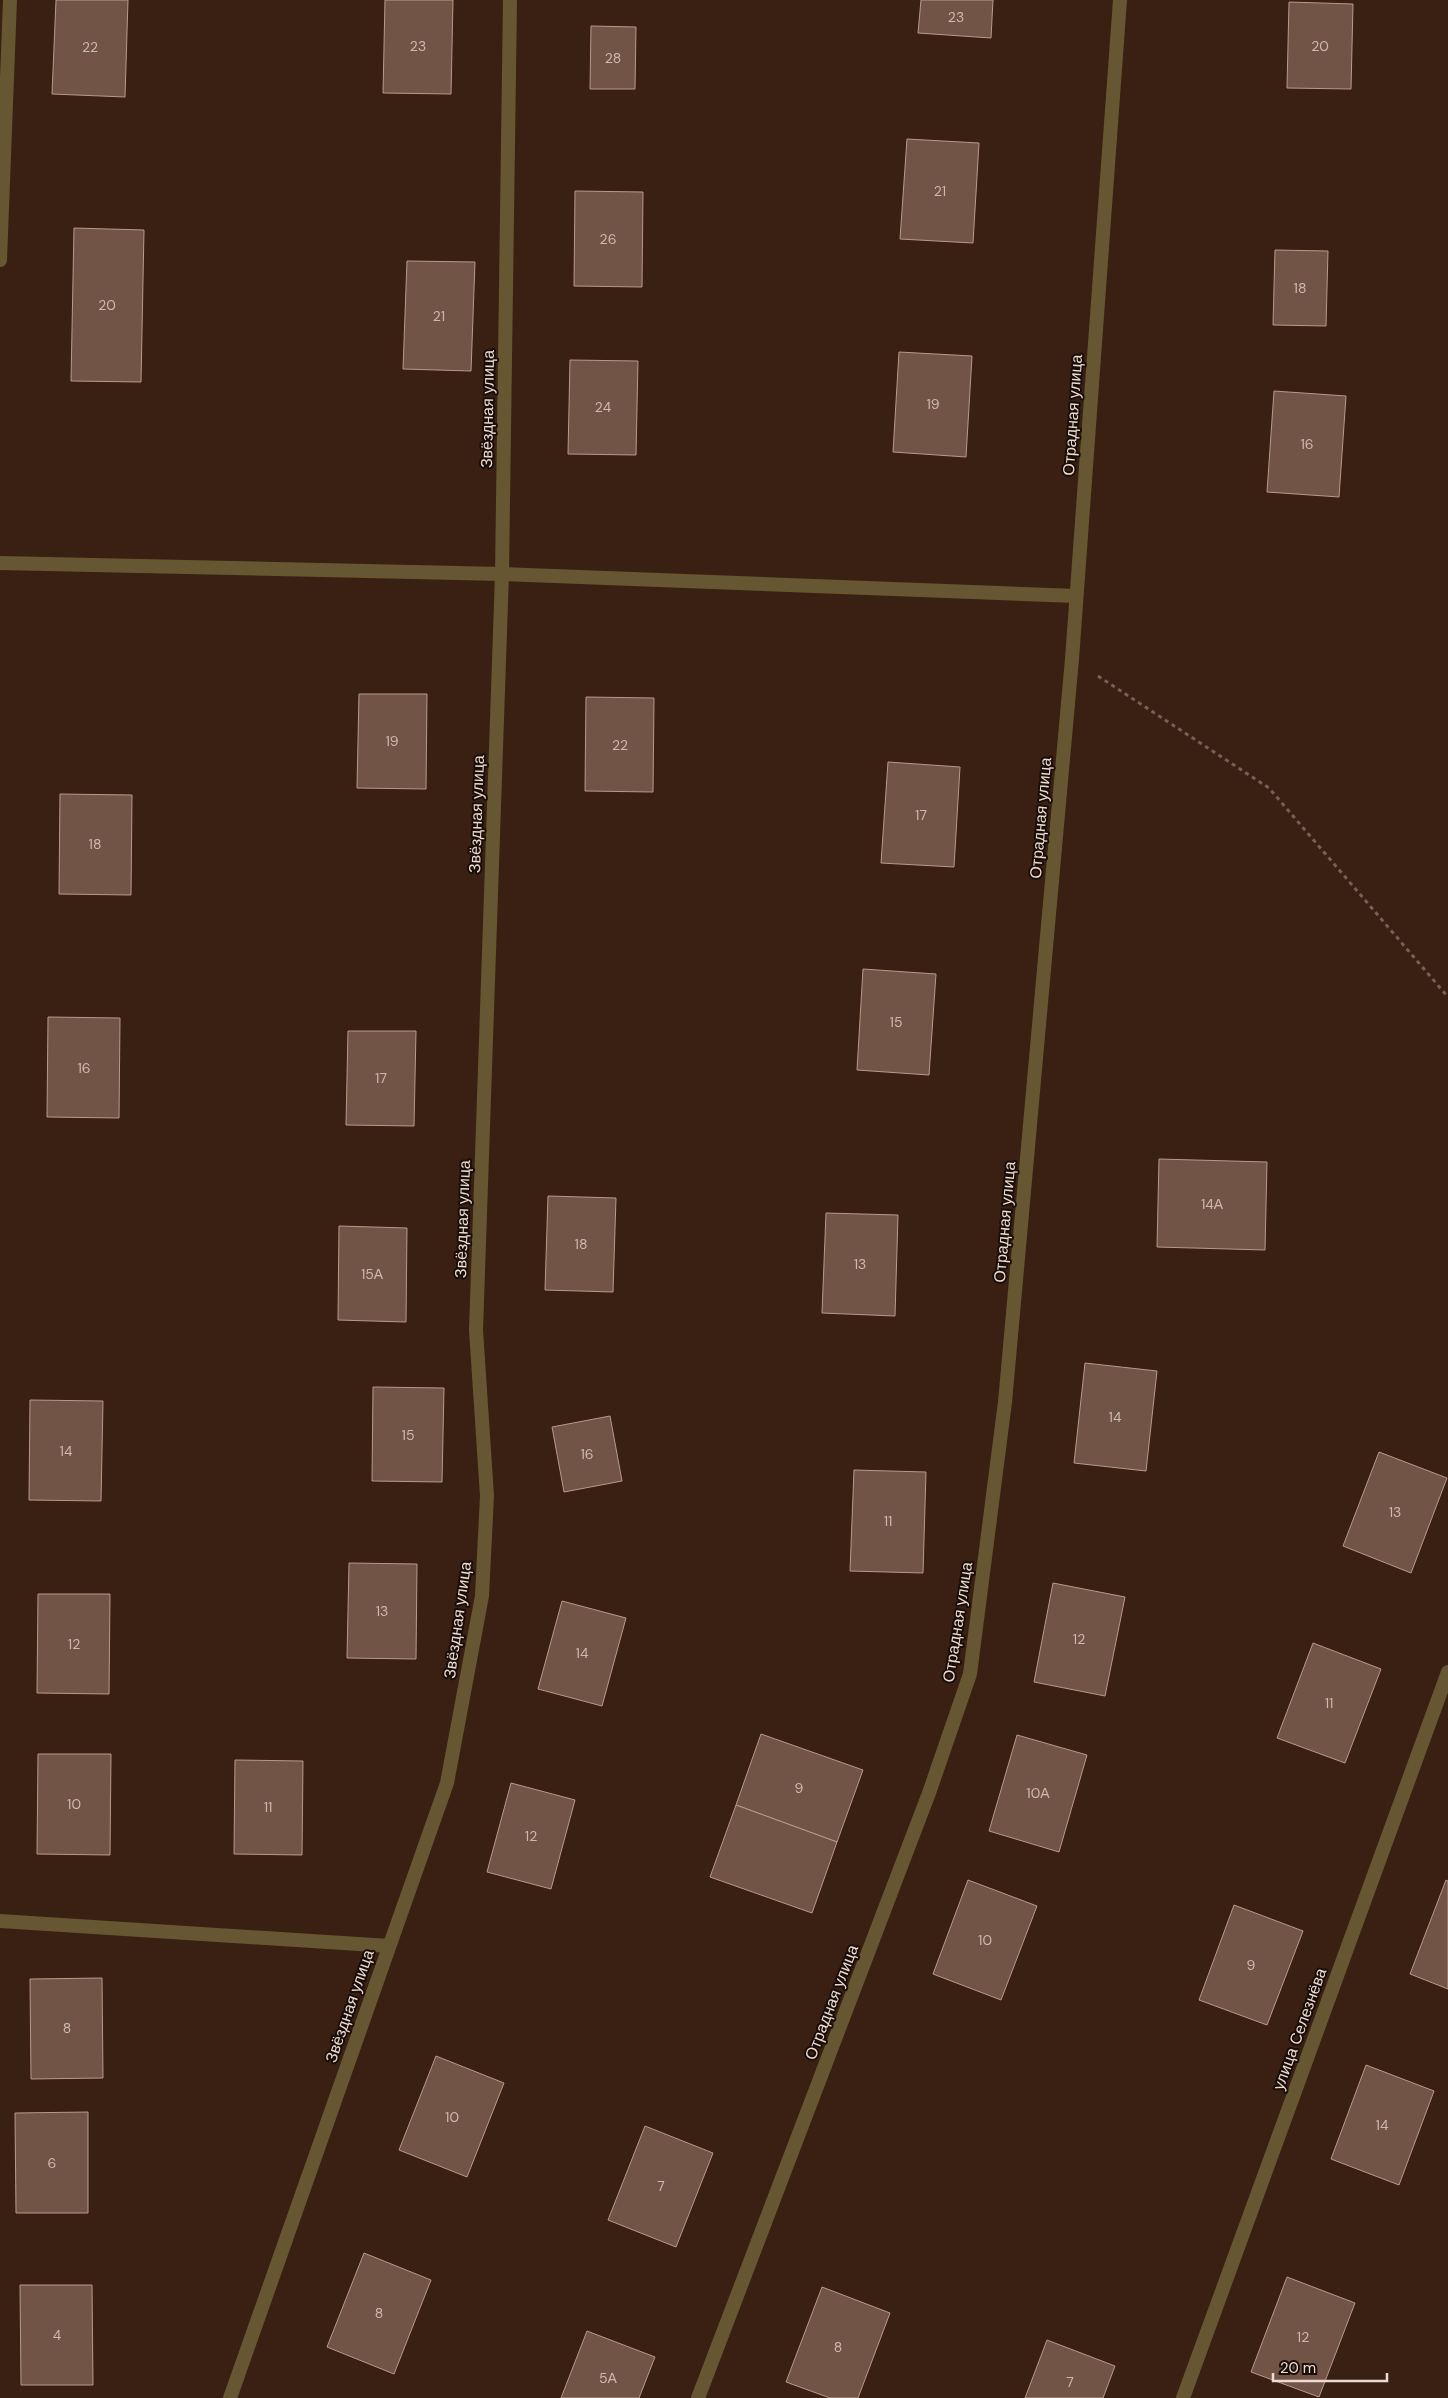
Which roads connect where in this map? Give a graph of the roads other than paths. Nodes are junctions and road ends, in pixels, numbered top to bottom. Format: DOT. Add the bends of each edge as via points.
graph roads {
  1 [pos="10,0"];
  2 [pos="510,0"];
  3 [pos="1120,0"];
  4 [pos="0,260"];
  5 [pos="0,563"];
  6 [pos="502,574"];
  7 [pos="1076,596"];
  8 [pos="1448,1672"];
  9 [pos="0,1920"];
  10 [pos="389,1946"];
  11 [pos="230,2398"];
  12 [pos="698,2398"];
  13 [pos="1183,2398"];
  1 -- 4 [label="street"];
  2 -- 6 [label="street, Звёздная улица"];
  3 -- 7 [label="street, Отрадная улица"];
  5 -- 6 [label="street"];
  6 -- 7 [label="street"];
  6 -- 10 [label="street, Звёздная улица" via="476,1330 488,1496 482,1596 447,1783"];
  7 -- 12 [label="street, Отрадная улица" via="1005,1402 970,1674 926,1803"];
  8 -- 13 [label="street, улица Селезнёва"];
  9 -- 10 [label="street"];
  10 -- 11 [label="street, Звёздная улица"];
}
